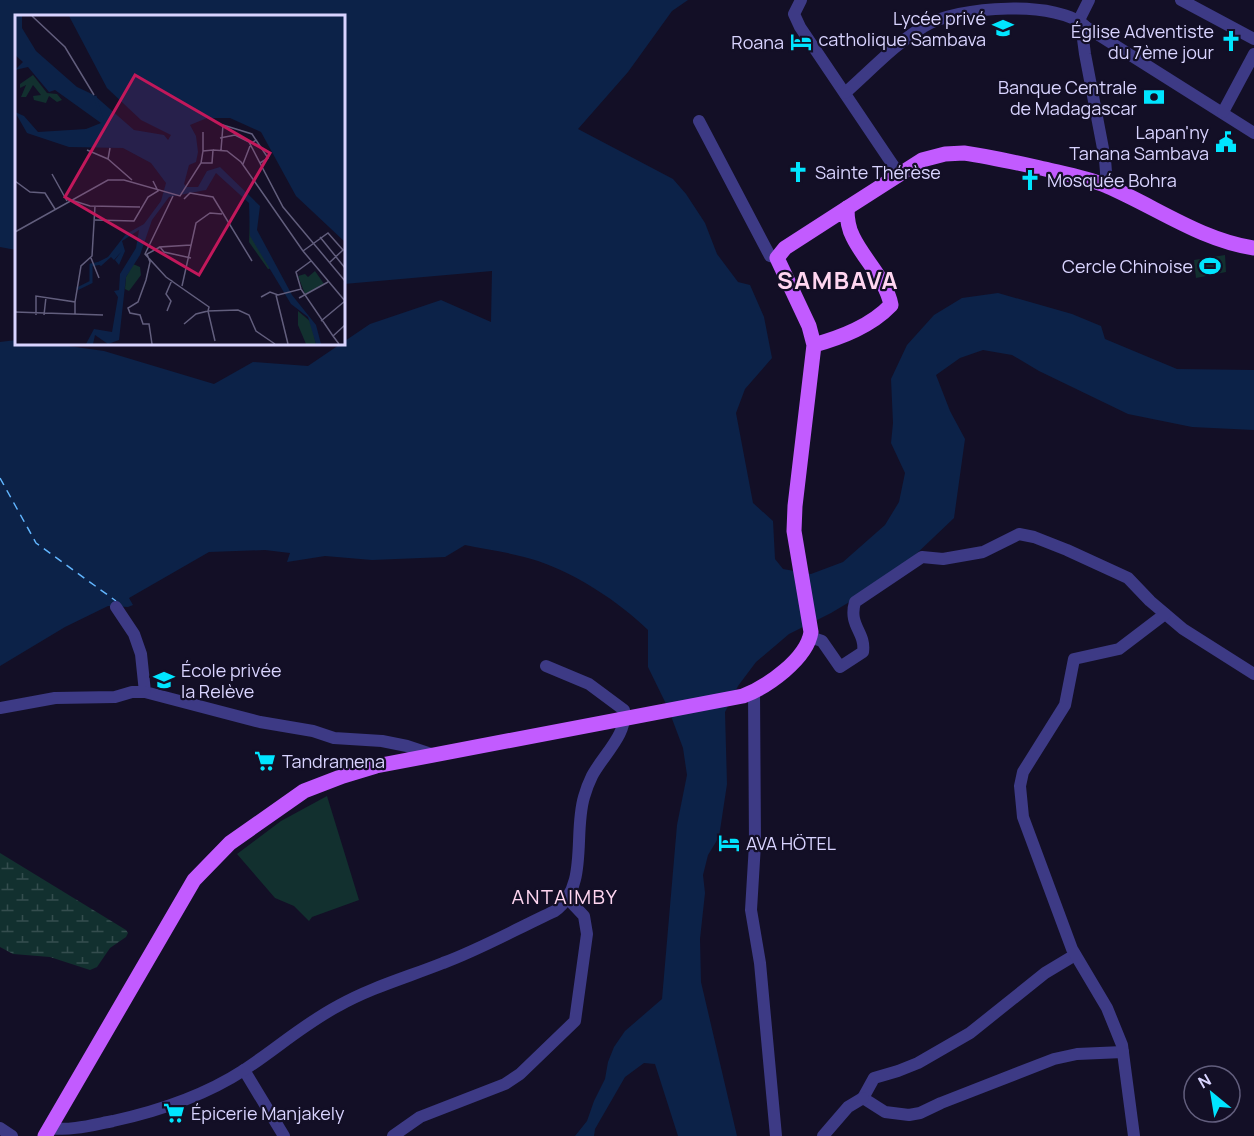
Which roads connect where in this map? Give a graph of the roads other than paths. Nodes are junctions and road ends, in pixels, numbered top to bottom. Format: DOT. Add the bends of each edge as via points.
graph roads {
  1 [pos="801,0"];
  2 [pos="1089,0"];
  3 [pos="1181,0"];
  4 [pos="1083,22"];
  5 [pos="1254,39"];
  6 [pos="1254,54"];
  7 [pos="845,93"];
  8 [pos="1222,112"];
  9 [pos="699,121"];
  10 [pos="1254,133"];
  11 [pos="899,174"];
  12 [pos="1107,186"];
  13 [pos="847,208"];
  14 [pos="1254,248"];
  15 [pos="777,258"];
  16 [pos="814,345"];
  17 [pos="116,607"];
  18 [pos="1165,614"];
  19 [pos="810,634"];
  20 [pos="546,666"];
  21 [pos="1254,674"];
  22 [pos="145,692"];
  23 [pos="749,693"];
  24 [pos="0,708"];
  25 [pos="625,718"];
  26 [pos="434,755"];
  27 [pos="568,899"];
  28 [pos="1075,955"];
  29 [pos="1123,1052"];
  30 [pos="244,1070"];
  31 [pos="863,1098"];
  32 [pos="0,1128"];
  33 [pos="47,1132"];
  34 [pos="12,1136"];
  35 [pos="284,1136"];
  36 [pos="393,1136"];
  37 [pos="776,1136"];
  38 [pos="824,1136"];
  39 [pos="1134,1136"];
  1 -- 7 [label="street" via="794,14 800,27"];
  2 -- 4 [label="street"];
  3 -- 5 [label="street"];
  4 -- 7 [label="street" via="1060,7 1036,3 972,8 940,17 911,35"];
  4 -- 8 [label="street"];
  4 -- 12 [label="street"];
  6 -- 8 [label="street"];
  7 -- 11 [label="street"];
  8 -- 10 [label="street"];
  9 -- 15 [label="street" via="770,256"];
  11 -- 12 [label="main road" via="922,160 964,153"];
  11 -- 13 [label="main road"];
  12 -- 14 [label="main road" via="1202,232 1234,245"];
  13 -- 15 [label="main road" via="784,248"];
  13 -- 16 [label="main road" via="852,236 891,305 869,323"];
  15 -- 16 [label="main road"];
  16 -- 19 [label="main road" via="794,531"];
  17 -- 22 [label="street" via="134,634 141,654"];
  18 -- 19 [label="street" via="1128,578 1067,549 1019,534 983,552 943,559 922,557 855,602 852,617 864,644 863,651 840,667 822,641"];
  18 -- 21 [label="street"];
  18 -- 28 [label="street" via="1119,648 1074,659 1065,705 1023,772 1023,818"];
  19 -- 23 [label="main road" via="809,643 794,661"];
  20 -- 25 [label="street" via="589,684 624,710"];
  22 -- 24 [label="street" via="55,698"];
  22 -- 26 [label="street" via="260,722 334,738 382,741"];
  23 -- 25 [label="main road"];
  23 -- 37 [label="street" via="755,844 751,910 760,963"];
  25 -- 26 [label="main road"];
  25 -- 27 [label="street" via="584,799 576,875"];
  26 -- 33 [label="main road" via="376,766 304,791 230,843 194,880"];
  27 -- 30 [label="street" via="555,911 445,963 394,980 337,1006"];
  27 -- 36 [label="street" via="584,916 587,934 575,1021 505,1084 420,1117"];
  28 -- 29 [label="street" via="1107,1008"];
  28 -- 31 [label="street" via="1045,973 970,1033 918,1063 874,1078"];
  29 -- 31 [label="street" via="1054,1059 909,1115 885,1112"];
  29 -- 39 [label="street"];
  30 -- 33 [label="street" via="208,1091 174,1104 122,1119"];
  30 -- 35 [label="street"];
  31 -- 38 [label="street" via="848,1107"];
  32 -- 34 [label="street"];
}
